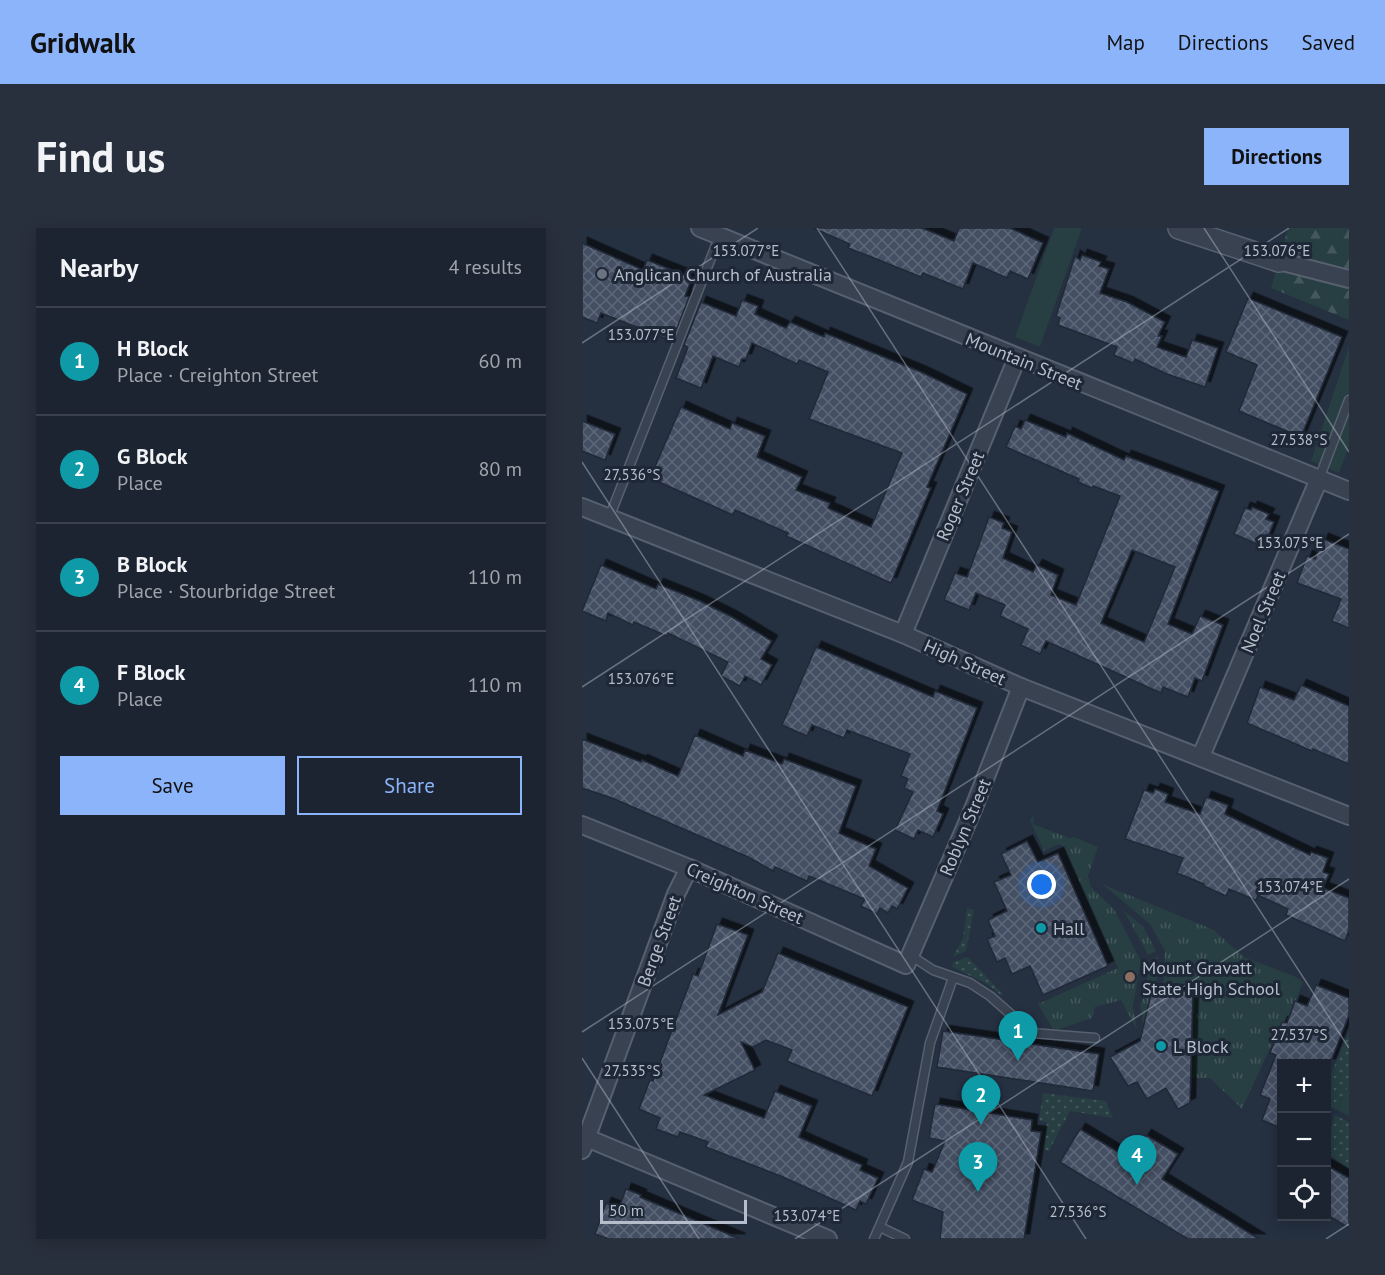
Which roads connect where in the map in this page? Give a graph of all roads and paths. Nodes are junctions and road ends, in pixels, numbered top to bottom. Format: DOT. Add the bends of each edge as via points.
graph roads {
  1 [pos="700,228"];
  2 [pos="1179,228"];
  3 [pos="720,236"];
  4 [pos="1279,261"];
  5 [pos="1349,279"];
  6 [pos="1017,358"];
  7 [pos="1349,400"];
  8 [pos="1319,479"];
  9 [pos="1349,491"];
  10 [pos="582,507"];
  11 [pos="609,518"];
  12 [pos="903,634"];
  13 [pos="1021,687"];
  14 [pos="1201,756"];
  15 [pos="1349,816"];
  16 [pos="582,825"];
  17 [pos="689,868"];
  18 [pos="908,960"];
  19 [pos="953,978"];
  20 [pos="1095,1038"];
  21 [pos="585,1144"];
  22 [pos="880,1227"];
  23 [pos="828,1239"];
  24 [pos="874,1239"];
  25 [pos="904,1239"];
  1 -- 3 [label="street, Mountain Street"];
  2 -- 4 [label="street"];
  3 -- 6 [label="street, Mountain Street"];
  3 -- 11 [label="lane"];
  4 -- 5 [label="street"];
  6 -- 8 [label="street, Mountain Street"];
  6 -- 12 [label="street, Roger Street"];
  7 -- 8 [label="lane, Noel Street"];
  8 -- 9 [label="street, Mountain Street"];
  8 -- 14 [label="street, Noel Street"];
  10 -- 11 [label="street, High Street"];
  11 -- 12 [label="street, High Street"];
  12 -- 13 [label="street, High Street"];
  13 -- 14 [label="street, High Street"];
  13 -- 18 [label="street, Roblyn Street"];
  14 -- 15 [label="street, High Street"];
  16 -- 17 [label="street, Creighton Street"];
  17 -- 18 [label="street, Creighton Street"];
  17 -- 21 [label="street, Berge Street"];
  18 -- 19 [label="lane"];
  19 -- 20 [label="lane" via="990,996 1032,1033"];
  19 -- 22 [label="lane" via="930,1043 908,1162"];
  21 -- 23 [label="street"];
  22 -- 24 [label="lane"];
  22 -- 25 [label="lane"];
}
